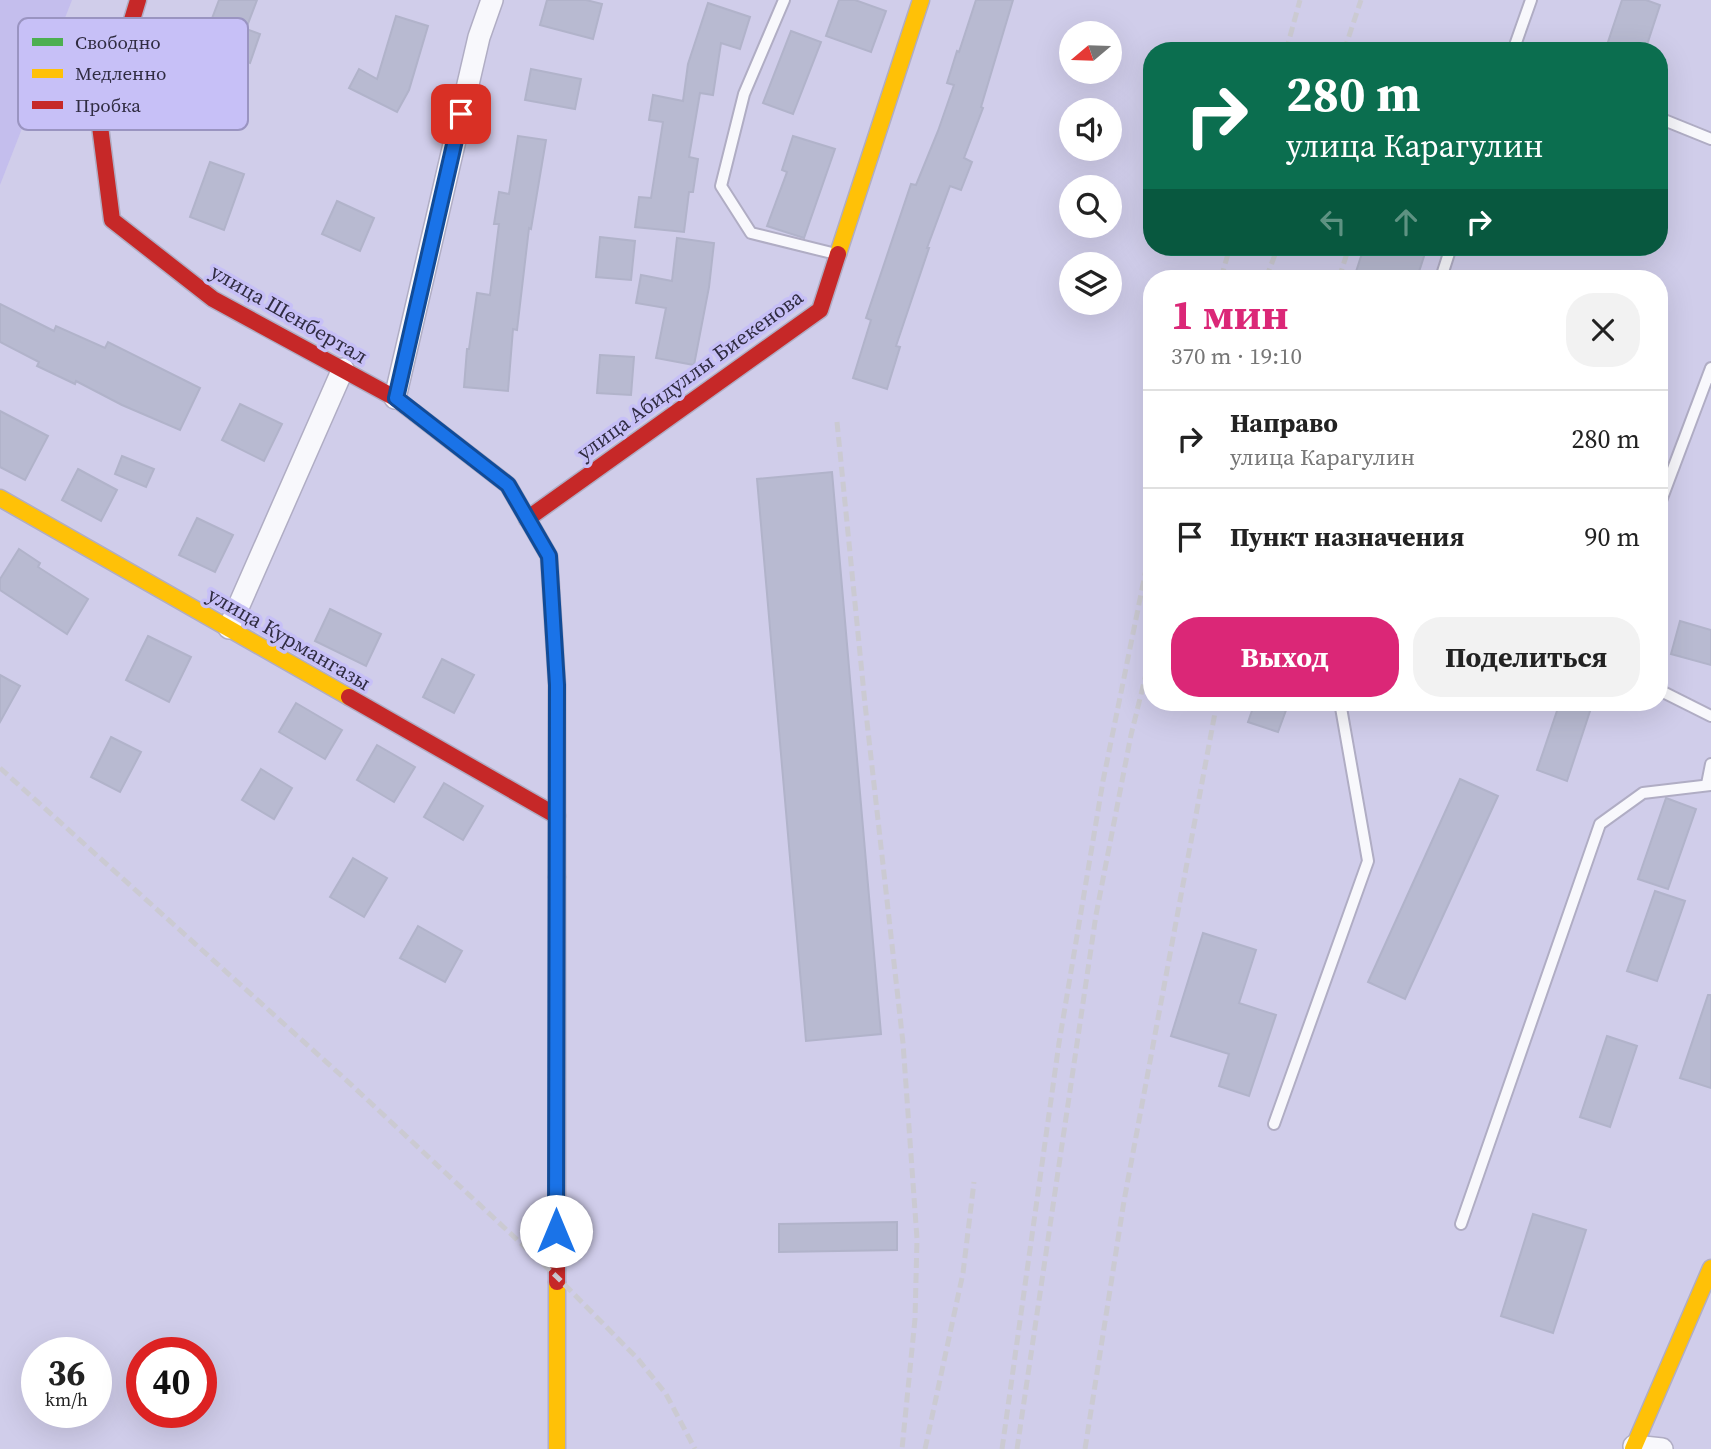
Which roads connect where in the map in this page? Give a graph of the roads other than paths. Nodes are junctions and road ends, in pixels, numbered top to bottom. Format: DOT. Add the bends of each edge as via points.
graph roads {
  1 [pos="138,0"];
  2 [pos="492,0"];
  3 [pos="784,0"];
  4 [pos="921,0"];
  5 [pos="1531,0"];
  6 [pos="133,18"];
  7 [pos="1516,42"];
  8 [pos="1668,122"];
  9 [pos="100,130"];
  10 [pos="1711,139"];
  11 [pos="838,254"];
  12 [pos="1711,368"];
  13 [pos="343,369"];
  14 [pos="396,398"];
  15 [pos="1668,482"];
  16 [pos="0,498"];
  17 [pos="527,519"];
  18 [pos="229,628"];
  19 [pos="1668,695"];
  20 [pos="1342,711"];
  21 [pos="1711,716"];
  22 [pos="1711,764"];
  23 [pos="1709,784"];
  24 [pos="557,816"];
  25 [pos="1274,1124"];
  26 [pos="1461,1224"];
  27 [pos="1711,1268"];
  28 [pos="1634,1448"];
  29 [pos="557,1449"];
  30 [pos="1662,1449"];
  1 -- 6 [label="street, улица Шенбертал"];
  2 -- 14 [label="street" via="479,37"];
  3 -- 11 [label="lane" via="744,94 721,187 751,233"];
  4 -- 11 [label="street, улица Абидуллы Биекенова"];
  5 -- 7 [label="lane"];
  8 -- 10 [label="lane"];
  9 -- 13 [label="street, улица Шенбертал" via="112,220 214,299"];
  11 -- 17 [label="street, улица Абидуллы Биекенова" via="820,310"];
  12 -- 15 [label="lane"];
  13 -- 14 [label="street, улица Шенбертал"];
  13 -- 18 [label="street"];
  14 -- 17 [label="street, улица Шенбертал" via="508,485"];
  16 -- 18 [label="street, улица Курмангазы"];
  17 -- 24 [label="street, улица Шенбертал" via="549,556 557,685"];
  18 -- 24 [label="street, улица Курмангазы"];
  19 -- 21 [label="lane"];
  20 -- 25 [label="lane" via="1368,861"];
  22 -- 23 [label="lane"];
  23 -- 26 [label="lane" via="1643,793 1600,824"];
  24 -- 29 [label="street, улица Шенбертал"];
  27 -- 28 [label="street"];
  28 -- 30 [label="street"];
}
